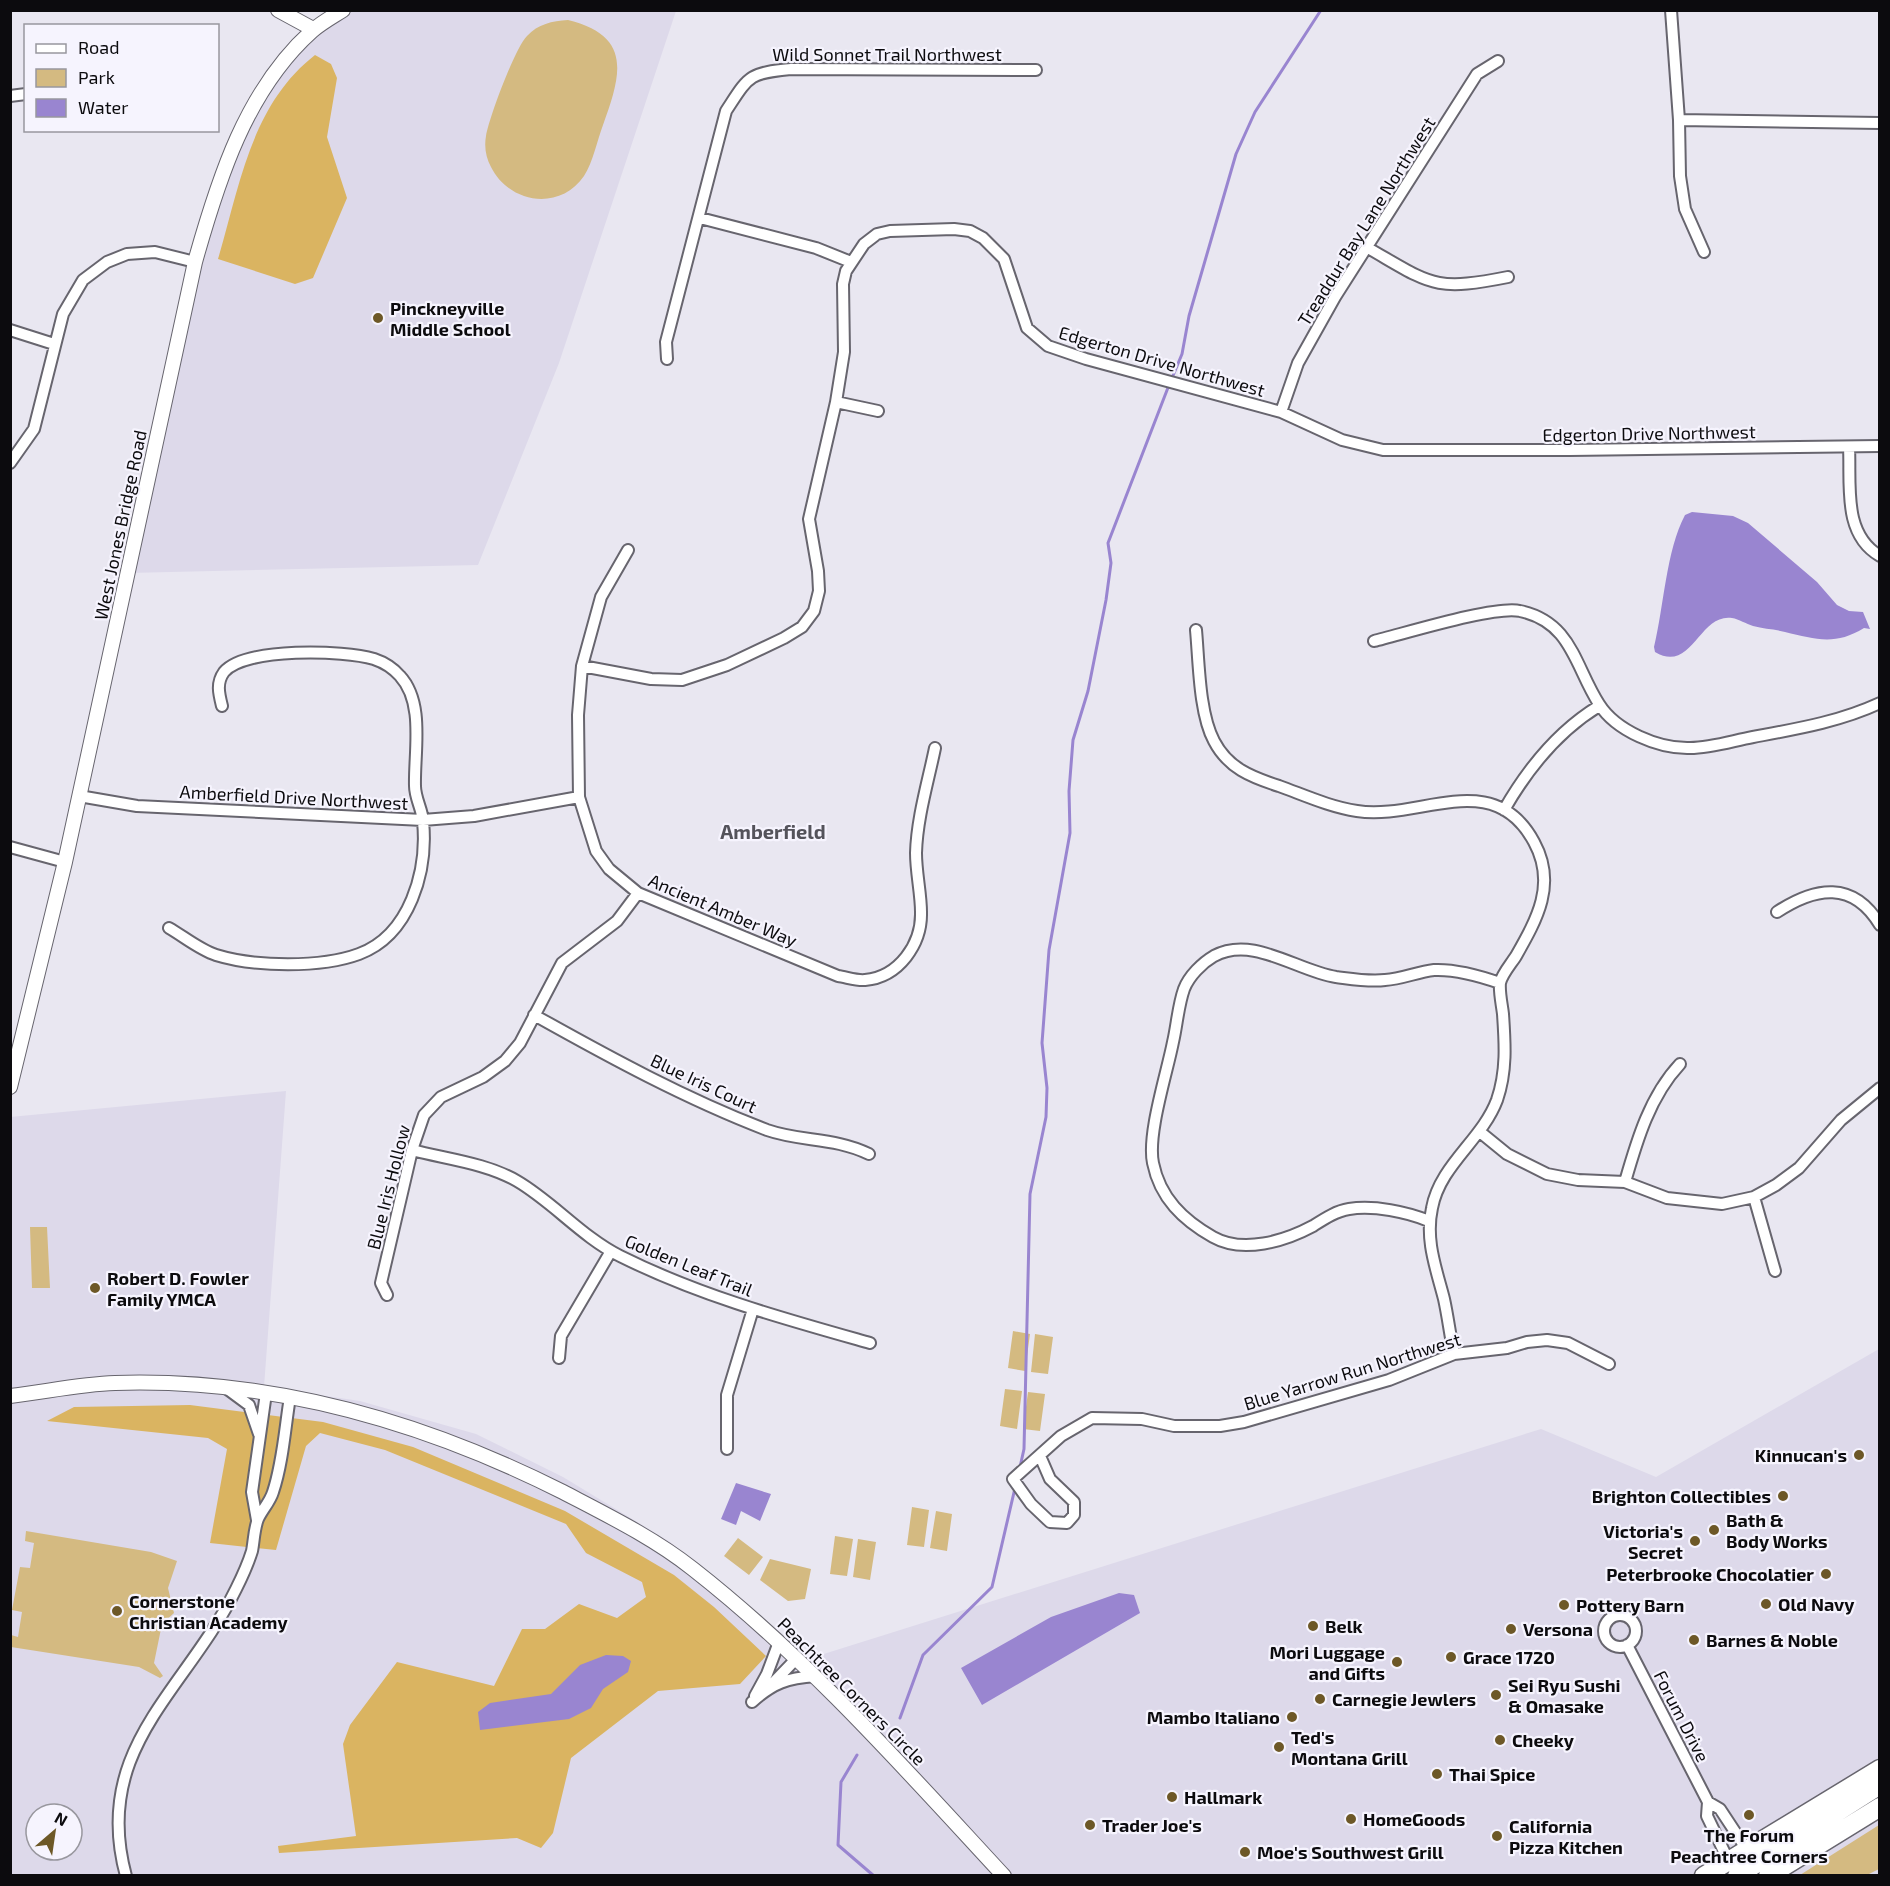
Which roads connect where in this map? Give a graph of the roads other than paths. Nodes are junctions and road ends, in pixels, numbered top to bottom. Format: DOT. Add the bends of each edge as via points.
graph roads {
  1 [pos="278,10"];
  2 [pos="343,10"];
  3 [pos="1671,10"];
  4 [pos="314,29"];
  5 [pos="1498,62"];
  6 [pos="1036,70"];
  7 [pos="1679,120"];
  8 [pos="1880,123"];
  9 [pos="700,218"];
  10 [pos="1368,248"];
  11 [pos="1704,252"];
  12 [pos="195,262"];
  13 [pos="850,262"];
  14 [pos="1508,277"];
  15 [pos="10,330"];
  16 [pos="54,344"];
  17 [pos="667,359"];
  18 [pos="836,402"];
  19 [pos="878,411"];
  20 [pos="1281,411"];
  21 [pos="1880,446"];
  22 [pos="1849,447"];
  23 [pos="10,463"];
  24 [pos="628,550"];
  25 [pos="1880,556"];
  26 [pos="1196,630"];
  27 [pos="1374,641"];
  28 [pos="582,666"];
  29 [pos="1880,703"];
  30 [pos="222,706"];
  31 [pos="1599,706"];
  32 [pos="935,748"];
  33 [pos="79,796"];
  34 [pos="579,797"];
  35 [pos="1504,810"];
  36 [pos="423,820"];
  37 [pos="10,847"];
  38 [pos="65,862"];
  39 [pos="638,893"];
  40 [pos="1777,912"];
  41 [pos="1880,925"];
  42 [pos="169,928"];
  43 [pos="1500,983"];
  44 [pos="534,1015"];
  45 [pos="1680,1064"];
  46 [pos="10,1087"];
  47 [pos="1878,1093"];
  48 [pos="1480,1132"];
  49 [pos="412,1150"];
  50 [pos="869,1154"];
  51 [pos="1625,1182"];
  52 [pos="1754,1197"];
  53 [pos="1430,1221"];
  54 [pos="611,1251"];
  55 [pos="1775,1271"];
  56 [pos="387,1294"];
  57 [pos="753,1309"];
  58 [pos="870,1343"];
  59 [pos="1454,1354"];
  60 [pos="559,1358"];
  61 [pos="1609,1364"];
  62 [pos="226,1388"];
  63 [pos="266,1393"];
  64 [pos="10,1396"];
  65 [pos="290,1397"];
  66 [pos="260,1435"];
  67 [pos="727,1449"];
  68 [pos="1040,1455"];
  69 [pos="257,1520"];
  70 [pos="779,1642"];
  71 [pos="1627,1645"];
  72 [pos="797,1658"];
  73 [pos="816,1676"];
  74 [pos="770,1686"];
  75 [pos="1880,1769"];
  76 [pos="1880,1785"];
  77 [pos="1708,1802"];
  78 [pos="1880,1807"];
  79 [pos="1754,1863"];
  80 [pos="1733,1871"];
  81 [pos="126,1875"];
  82 [pos="1004,1875"];
  83 [pos="1704,1875"];
  84 [pos="1768,1875"];
  1 -- 4 [label="street"];
  2 -- 4 [label="street, West Jones Bridge Road"];
  3 -- 7 [label="street"];
  4 -- 12 [label="street, West Jones Bridge Road" via="267,85 238,136"];
  5 -- 10 [label="street, Treaddur Bay Lane Northwest" via="1477,74"];
  6 -- 9 [label="street, Wild Sonnet Trail Northwest" via="759,72 743,85 726,111"];
  7 -- 8 [label="street"];
  7 -- 11 [label="street" via="1685,209"];
  9 -- 13 [label="street" via="816,248"];
  9 -- 17 [label="street, Wild Sonnet Trail Northwest" via="666,342"];
  10 -- 14 [label="street" via="1430,283 1448,286"];
  10 -- 20 [label="street, Treaddur Bay Lane Northwest" via="1298,363"];
  12 -- 16 [label="street" via="155,252 128,254 107,262 82,280 74,292"];
  12 -- 33 [label="street, West Jones Bridge Road"];
  13 -- 18 [label="street, Edgerton Drive Northwest" via="843,284 844,352"];
  13 -- 20 [label="street, Edgerton Drive Northwest" via="877,234 970,231 996,247 1004,259 1027,328 1048,345 1086,359"];
  15 -- 16 [label="street"];
  16 -- 23 [label="street" via="34,429"];
  18 -- 19 [label="street"];
  18 -- 28 [label="street, Edgerton Drive Northwest" via="809,519 819,591 814,610 802,627 698,676 666,681"];
  20 -- 22 [label="street, Edgerton Drive Northwest" via="1342,440 1383,450"];
  21 -- 22 [label="street, Edgerton Drive Northwest"];
  22 -- 25 [label="street" via="1851,515 1857,534 1869,550"];
  24 -- 28 [label="street, Ancient Amber Way" via="601,597"];
  26 -- 35 [label="street" via="1212,738 1227,760 1248,776 1357,811 1412,810 1465,799"];
  27 -- 31 [label="street" via="1497,611 1519,610 1551,626 1563,637 1576,655"];
  28 -- 34 [label="street, Ancient Amber Way"];
  29 -- 31 [label="street" via="1830,721 1690,748 1645,739"];
  30 -- 36 [label="street" via="218,687 223,673 234,663 312,653 343,654 388,665 409,688 415,788"];
  31 -- 35 [label="street" via="1546,749"];
  32 -- 39 [label="street, Ancient Amber Way" via="916,852 920,929 907,956 881,976 865,980 838,976"];
  33 -- 36 [label="street, Amberfield Drive Northwest" via="137,806"];
  33 -- 38 [label="street, West Jones Bridge Road"];
  34 -- 36 [label="street, Amberfield Drive Northwest" via="474,816"];
  34 -- 39 [label="street, Ancient Amber Way" via="596,851 609,869"];
  35 -- 43 [label="street" via="1534,842 1545,881 1537,918"];
  36 -- 42 [label="street" via="422,864 414,894 399,922 374,948 321,964 256,962 215,955"];
  37 -- 38 [label="street"];
  38 -- 46 [label="street, West Jones Bridge Road"];
  39 -- 44 [label="street, Blue Iris Hollow" via="617,921 562,963"];
  40 -- 41 [label="street" via="1812,893 1841,893 1866,908"];
  43 -- 48 [label="street" via="1505,1066 1496,1101"];
  43 -- 53 [label="street" via="1449,971 1385,980 1334,977 1242,949 1215,956 1200,967 1184,988 1155,1130 1153,1160 1159,1183 1184,1219 1216,1239 1239,1244 1276,1242 1348,1209 1409,1214"];
  44 -- 49 [label="street, Blue Iris Hollow" via="505,1061 441,1098 424,1115"];
  44 -- 50 [label="street, Blue Iris Court" via="711,1108 774,1132 849,1144"];
  45 -- 51 [label="street" via="1651,1108"];
  47 -- 52 [label="street" via="1841,1120 1799,1168"];
  48 -- 51 [label="street" via="1507,1154 1547,1174"];
  48 -- 53 [label="street" via="1443,1181 1432,1204"];
  49 -- 54 [label="street, Golden Leaf Trail" via="498,1171 519,1182"];
  49 -- 56 [label="street, Blue Iris Hollow" via="381,1283"];
  51 -- 52 [label="street" via="1667,1198 1695,1203 1722,1204"];
  52 -- 55 [label="street"];
  53 -- 59 [label="street" via="1431,1255"];
  54 -- 57 [label="street, Golden Leaf Trail"];
  54 -- 60 [label="street" via="561,1336"];
  57 -- 58 [label="street, Golden Leaf Trail"];
  57 -- 67 [label="street" via="727,1395"];
  59 -- 61 [label="street, Blue Yarrow Run Northwest" via="1546,1340 1568,1343"];
  59 -- 68 [label="street, Blue Yarrow Run Northwest" via="1389,1380 1244,1422 1174,1425 1142,1419 1092,1418 1068,1431"];
  62 -- 63 [label="street, Peachtree Corners Circle"];
  62 -- 64 [label="street, Peachtree Corners Circle" via="112,1383"];
  62 -- 66 [label="street" via="249,1405"];
  63 -- 65 [label="street, Peachtree Corners Circle"];
  63 -- 66 [label="street"];
  65 -- 69 [label="street" via="273,1493"];
  65 -- 70 [label="street, Peachtree Corners Circle" via="391,1420 526,1474 614,1518 691,1567"];
  66 -- 69 [label="street" via="252,1492"];
  68 -- 68 [label="street, Blue Yarrow Run Northwest" via="1013,1479 1050,1522 1066,1523 1074,1515 1074,1502 1050,1479"];
  69 -- 81 [label="street" via="252,1550 235,1592 126,1767 117,1831"];
  70 -- 72 [label="street, Peachtree Corners Circle"];
  70 -- 74 [label="street" via="752,1702"];
  71 -- 77 [label="street, Forum Drive"];
  72 -- 73 [label="street, Peachtree Corners Circle"];
  72 -- 74 [label="street"];
  73 -- 74 [label="street"];
  73 -- 82 [label="street, Peachtree Corners Circle"];
  75 -- 79 [label="highway"];
  76 -- 79 [label="highway"];
  77 -- 79 [label="street, Forum Drive" via="1720,1809"];
  77 -- 80 [label="street, Forum Drive" via="1707,1816"];
  78 -- 84 [label="highway"];
  79 -- 80 [label="highway"];
  80 -- 83 [label="highway"];
}
